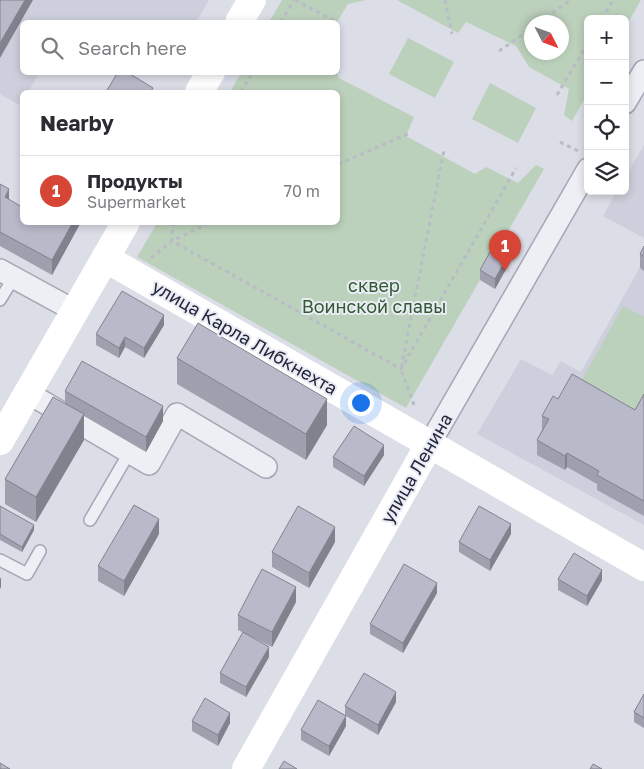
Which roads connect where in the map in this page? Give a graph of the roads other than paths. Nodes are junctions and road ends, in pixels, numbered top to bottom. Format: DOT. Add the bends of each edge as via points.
graph roads {
  1 [pos="252,0"];
  2 [pos="240,20"];
  3 [pos="644,71"];
  4 [pos="209,75"];
  5 [pos="200,90"];
  6 [pos="629,96"];
  7 [pos="584,175"];
  8 [pos="124,225"];
  9 [pos="105,258"];
  10 [pos="7,274"];
  11 [pos="0,300"];
  12 [pos="74,311"];
  13 [pos="28,393"];
  14 [pos="0,441"];
  15 [pos="430,445"];
  16 [pos="129,452"];
  17 [pos="266,467"];
  18 [pos="90,520"];
  19 [pos="40,551"];
  20 [pos="0,560"];
  21 [pos="644,567"];
  22 [pos="246,769"];
  1 -- 2 [label="street"];
  3 -- 6 [label="street"];
  4 -- 5 [label="street"];
  7 -- 15 [label="street, улица Ленина"];
  8 -- 9 [label="street"];
  9 -- 12 [label="street"];
  9 -- 15 [label="street, улица Карла Либкнехта"];
  10 -- 11 [label="lane"];
  10 -- 12 [label="street"];
  12 -- 13 [label="street"];
  13 -- 14 [label="street"];
  13 -- 16 [label="street"];
  15 -- 21 [label="street, улица Карла Либкнехта"];
  15 -- 22 [label="street, улица Ленина"];
  16 -- 17 [label="street" via="149,464 177,414"];
  16 -- 18 [label="lane"];
  19 -- 20 [label="lane" via="27,574"];
}
